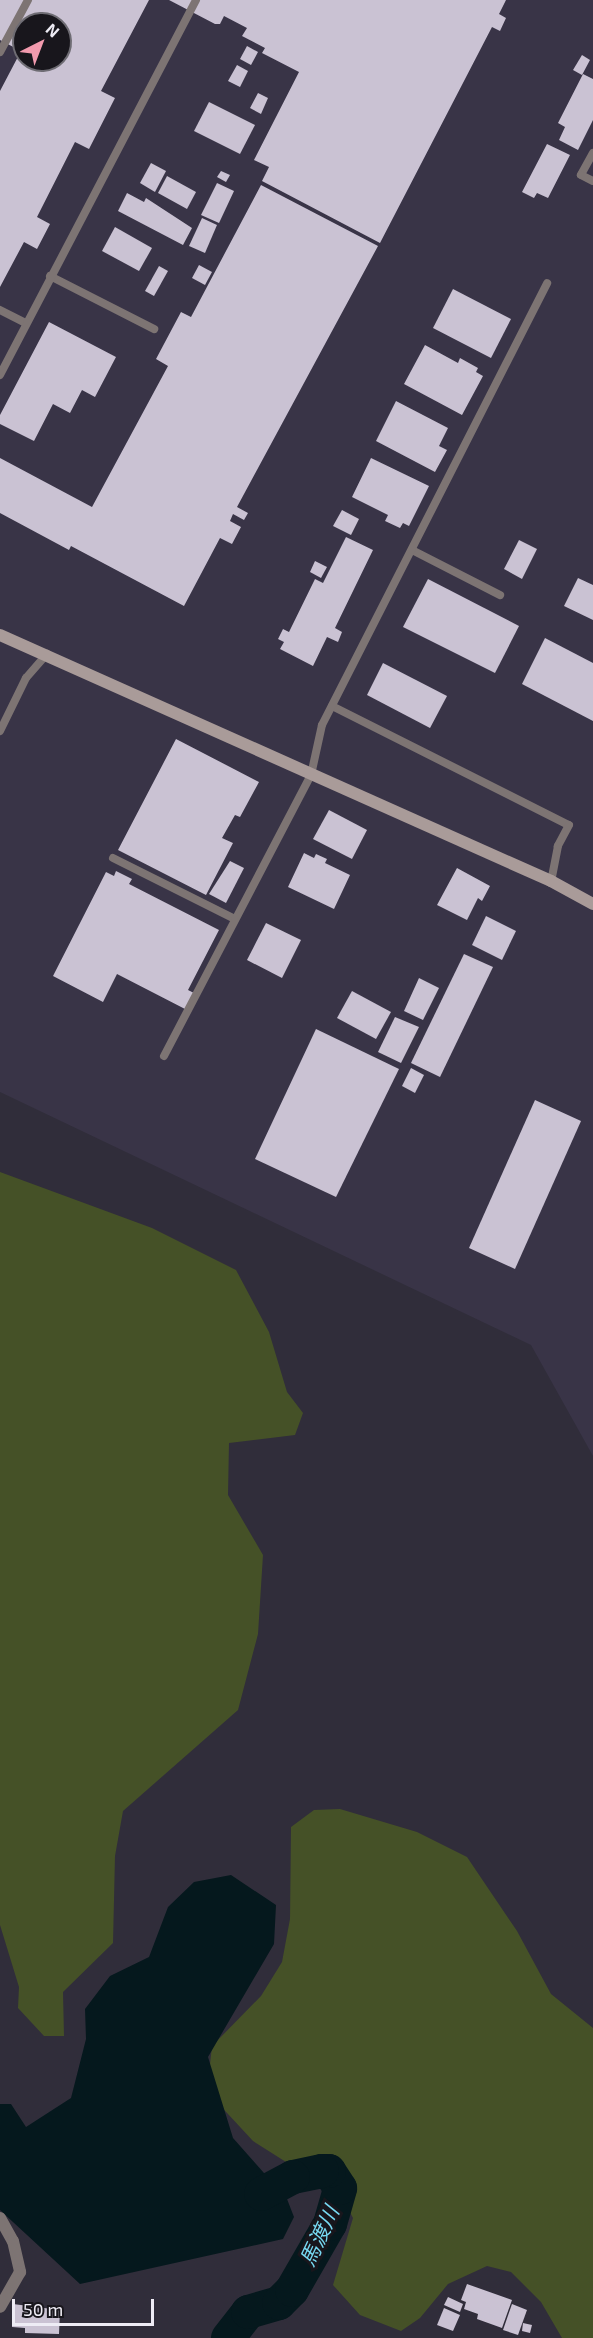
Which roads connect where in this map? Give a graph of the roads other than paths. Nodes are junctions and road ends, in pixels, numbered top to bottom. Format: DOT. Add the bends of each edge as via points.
graph roads {
  1 [pos="28,0"];
  2 [pos="196,0"];
  3 [pos="0,52"];
  4 [pos="593,153"];
  5 [pos="593,181"];
  6 [pos="50,276"];
  7 [pos="547,283"];
  8 [pos="0,310"];
  9 [pos="26,323"];
  10 [pos="154,329"];
  11 [pos="0,375"];
  12 [pos="412,550"];
  13 [pos="500,596"];
  14 [pos="0,635"];
  15 [pos="46,654"];
  16 [pos="332,706"];
  17 [pos="0,731"];
  18 [pos="311,775"];
  19 [pos="113,858"];
  20 [pos="551,881"];
  21 [pos="593,904"];
  22 [pos="235,919"];
  23 [pos="164,1056"];
  24 [pos="0,2218"];
  25 [pos="0,2307"];
  1 -- 3 [label="lane"];
  2 -- 6 [label="lane"];
  4 -- 5 [label="lane" via="581,175"];
  6 -- 9 [label="lane"];
  6 -- 10 [label="lane"];
  7 -- 12 [label="lane"];
  8 -- 9 [label="lane"];
  9 -- 11 [label="lane"];
  12 -- 13 [label="lane"];
  12 -- 16 [label="lane"];
  14 -- 15 [label="street"];
  15 -- 17 [label="lane" via="26,678"];
  15 -- 18 [label="street"];
  16 -- 18 [label="lane" via="322,725"];
  16 -- 20 [label="lane" via="569,825 558,846"];
  18 -- 20 [label="street"];
  18 -- 22 [label="lane"];
  19 -- 22 [label="lane"];
  20 -- 21 [label="street"];
  22 -- 23 [label="lane"];
  24 -- 25 [label="street" via="13,2241 20,2272"];
}
